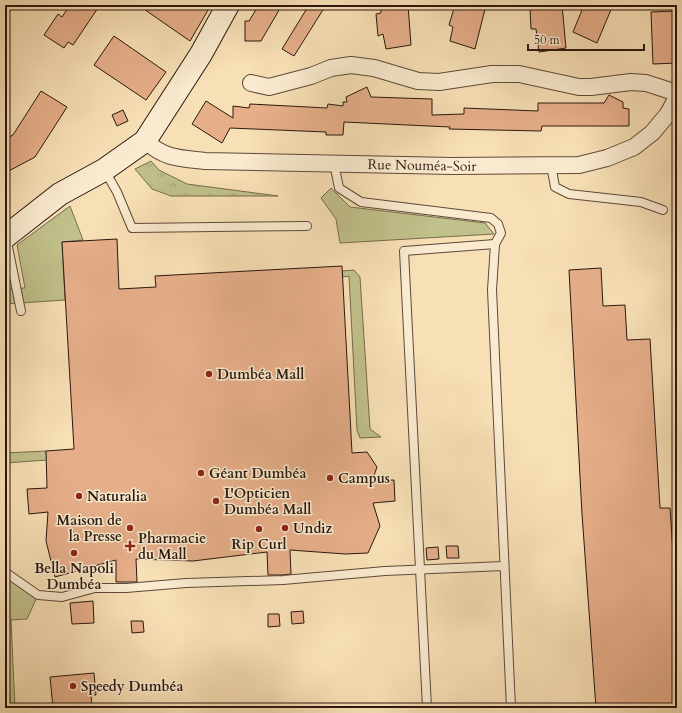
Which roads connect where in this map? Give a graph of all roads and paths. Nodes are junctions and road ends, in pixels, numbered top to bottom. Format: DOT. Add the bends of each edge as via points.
graph roads {
  1 [pos="228,5"];
  2 [pos="251,83"];
  3 [pos="677,94"];
  4 [pos="677,97"];
  5 [pos="144,141"];
  6 [pos="334,163"];
  7 [pos="551,165"];
  8 [pos="104,170"];
  9 [pos="663,210"];
  10 [pos="307,226"];
  11 [pos="5,236"];
  12 [pos="495,244"];
  13 [pos="21,311"];
  14 [pos="504,566"];
  15 [pos="420,570"];
  16 [pos="5,572"];
  17 [pos="427,708"];
  18 [pos="511,708"];
  1 -- 5 [label="street" via="201,54"];
  2 -- 3 [label="street" via="269,87 331,68 351,65 374,68 418,81 439,82 492,74 519,74 579,87 646,83"];
  4 -- 7 [label="street, Rue Nouméa-Soir" via="668,114 652,133 634,147 607,158 579,164"];
  5 -- 6 [label="street, Rue Nouméa-Soir" via="163,154 175,158 205,161"];
  5 -- 8 [label="street"];
  6 -- 7 [label="street, Rue Nouméa-Soir"];
  6 -- 12 [label="lane" via="339,188 361,202 491,218 498,224 501,233"];
  7 -- 9 [label="lane" via="555,187 569,194 641,202"];
  8 -- 10 [label="lane" via="117,192 132,228"];
  8 -- 11 [label="street" via="60,194"];
  11 -- 13 [label="lane"];
  12 -- 14 [label="lane" via="492,290"];
  12 -- 15 [label="lane" via="404,251"];
  14 -- 15 [label="lane"];
  14 -- 18 [label="lane"];
  15 -- 16 [label="lane" via="283,580 95,588 62,597 38,595"];
  15 -- 17 [label="lane"];
}
